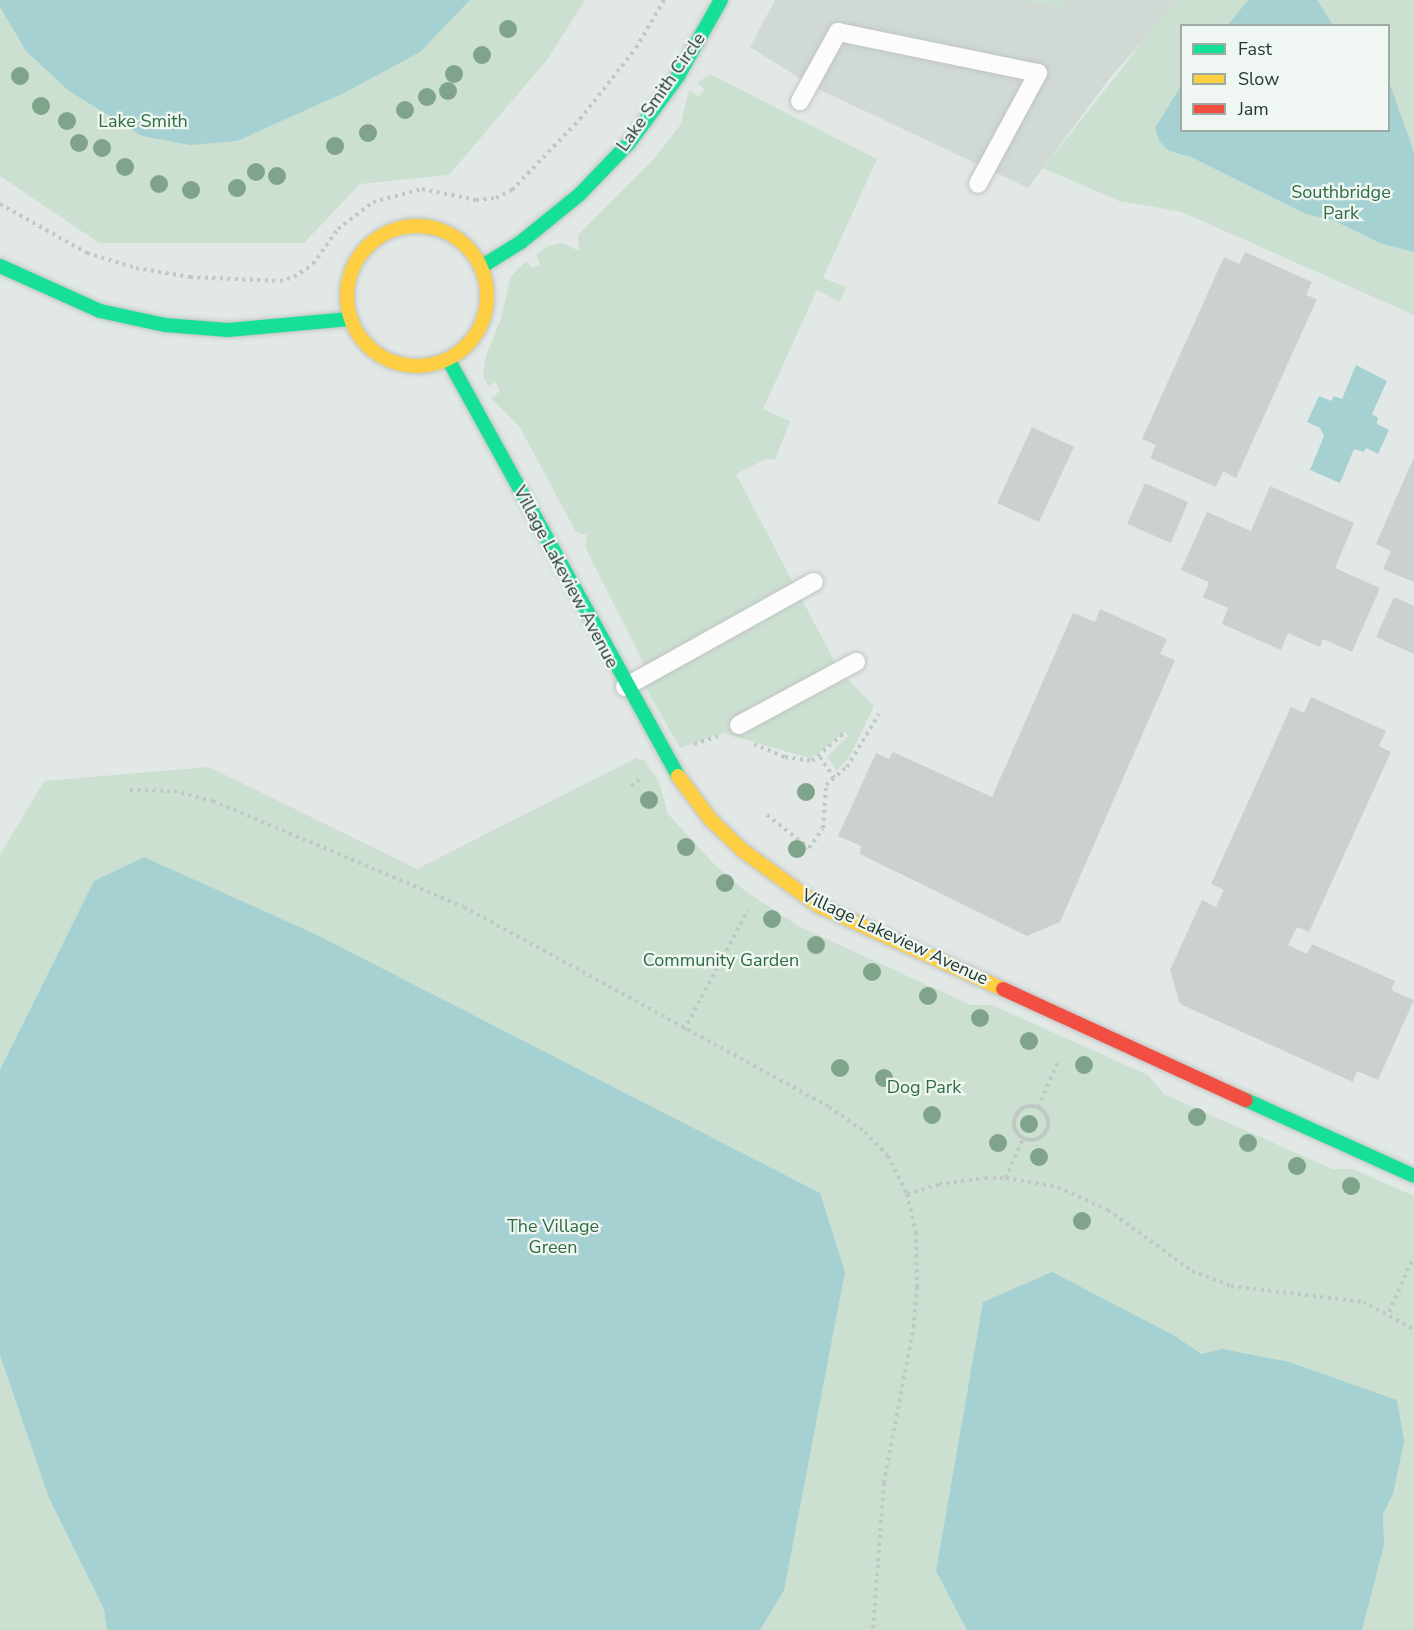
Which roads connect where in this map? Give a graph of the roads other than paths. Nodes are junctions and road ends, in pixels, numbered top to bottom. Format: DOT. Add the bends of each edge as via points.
graph roads {
  1 [pos="722,0"];
  2 [pos="800,101"];
  3 [pos="978,184"];
  4 [pos="0,266"];
  5 [pos="481,267"];
  6 [pos="350,320"];
  7 [pos="448,359"];
  8 [pos="814,582"];
  9 [pos="856,662"];
  10 [pos="625,687"];
  11 [pos="732,731"];
  12 [pos="1414,1176"];
  1 -- 5 [label="street, Lake Smith Circle" via="678,76 629,143 580,194 521,242"];
  2 -- 3 [label="lane" via="838,32 1038,73"];
  4 -- 6 [label="street" via="100,311 165,325 228,330"];
  5 -- 6 [label="street" via="467,247 448,233 425,226 402,227 387,233 362,252 350,273 346,296"];
  5 -- 7 [label="street" via="487,288 486,309 472,338"];
  6 -- 7 [label="street" via="369,347 383,357 415,366"];
  7 -- 10 [label="street, Village Lakeview Avenue"];
  8 -- 10 [label="lane"];
  9 -- 11 [label="lane"];
  10 -- 12 [label="street, Village Lakeview Avenue" via="667,762 710,819 742,850 819,906"];
}
